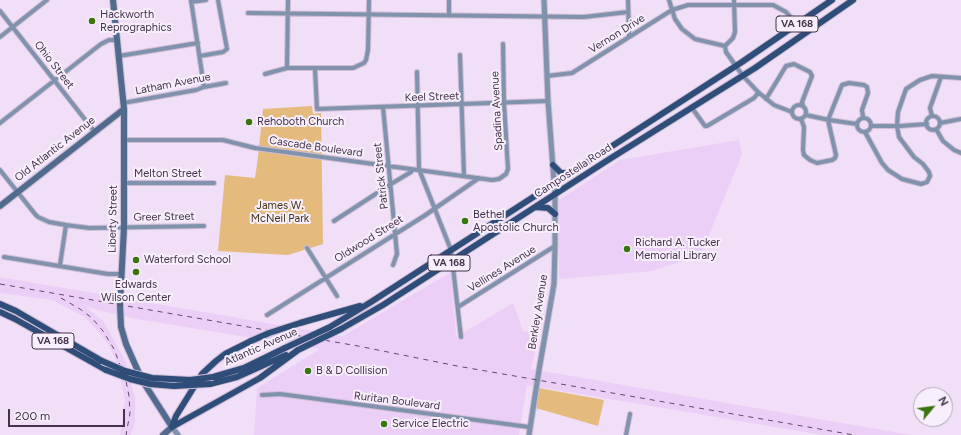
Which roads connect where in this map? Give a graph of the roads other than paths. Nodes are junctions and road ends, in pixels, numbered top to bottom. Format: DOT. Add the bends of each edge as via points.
graph roads {
  1 [pos="47,0"];
  2 [pos="113,0"];
  3 [pos="206,0"];
  4 [pos="218,0"];
  5 [pos="288,0"];
  6 [pos="369,0"];
  7 [pos="449,0"];
  8 [pos="544,0"];
  9 [pos="628,0"];
  10 [pos="669,0"];
  11 [pos="832,0"];
  12 [pos="853,0"];
  13 [pos="191,1"];
  14 [pos="699,2"];
  15 [pos="734,2"];
  16 [pos="768,2"];
  17 [pos="672,10"];
  18 [pos="0,11"];
  19 [pos="628,12"];
  20 [pos="248,13"];
  21 [pos="288,14"];
  22 [pos="369,14"];
  23 [pos="449,15"];
  24 [pos="545,16"];
  25 [pos="797,24"];
  26 [pos="12,27"];
  27 [pos="803,34"];
  28 [pos="629,36"];
  29 [pos="0,37"];
  30 [pos="117,40"];
  31 [pos="198,43"];
  32 [pos="503,44"];
  33 [pos="725,46"];
  34 [pos="460,55"];
  35 [pos="119,56"];
  36 [pos="200,56"];
  37 [pos="736,66"];
  38 [pos="287,68"];
  39 [pos="316,69"];
  40 [pos="417,72"];
  41 [pos="265,74"];
  42 [pos="547,76"];
  43 [pos="743,76"];
  44 [pos="941,77"];
  45 [pos="961,78"];
  46 [pos="54,80"];
  47 [pos="226,83"];
  48 [pos="204,87"];
  49 [pos="758,93"];
  50 [pos="766,99"];
  51 [pos="548,101"];
  52 [pos="504,103"];
  53 [pos="461,104"];
  54 [pos="123,106"];
  55 [pos="417,106"];
  56 [pos="803,106"];
  57 [pos="383,107"];
  58 [pos="692,108"];
  59 [pos="792,112"];
  60 [pos="806,115"];
  61 [pos="932,116"];
  62 [pos="864,117"];
  63 [pos="801,119"];
  64 [pos="961,119"];
  65 [pos="828,120"];
  66 [pos="940,122"];
  67 [pos="0,123"];
  68 [pos="857,124"];
  69 [pos="927,124"];
  70 [pos="871,126"];
  71 [pos="897,126"];
  72 [pos="936,129"];
  73 [pos="94,131"];
  74 [pos="865,132"];
  75 [pos="124,140"];
  76 [pos="961,153"];
  77 [pos="553,165"];
  78 [pos="389,166"];
  79 [pos="419,169"];
  80 [pos="0,170"];
  81 [pos="411,172"];
  82 [pos="573,172"];
  83 [pos="464,176"];
  84 [pos="504,176"];
  85 [pos="480,178"];
  86 [pos="123,183"];
  87 [pos="214,183"];
  88 [pos="391,184"];
  89 [pos="554,184"];
  90 [pos="17,192"];
  91 [pos="555,195"];
  92 [pos="0,206"];
  93 [pos="536,207"];
  94 [pos="434,208"];
  95 [pos="555,214"];
  96 [pos="334,222"];
  97 [pos="66,225"];
  98 [pos="204,226"];
  99 [pos="124,227"];
  100 [pos="396,233"];
  101 [pos="556,246"];
  102 [pos="307,248"];
  103 [pos="451,250"];
  104 [pos="4,257"];
  105 [pos="453,260"];
  106 [pos="60,265"];
  107 [pos="393,265"];
  108 [pos="122,274"];
  109 [pos="326,278"];
  110 [pos="336,296"];
  111 [pos="371,302"];
  112 [pos="0,304"];
  113 [pos="458,307"];
  114 [pos="0,313"];
  115 [pos="268,315"];
  116 [pos="461,337"];
  117 [pos="298,350"];
  118 [pos="262,395"];
  119 [pos="630,414"];
  120 [pos="529,426"];
  121 [pos="172,427"];
  122 [pos="164,435"];
  123 [pos="178,435"];
  124 [pos="529,435"];
  125 [pos="626,435"];
  1 -- 26 [label="street"];
  2 -- 30 [label="main road, Liberty Street"];
  3 -- 13 [label="street"];
  4 -- 36 [label="street" via="226,49 224,52"];
  5 -- 21 [label="street"];
  6 -- 22 [label="street"];
  7 -- 23 [label="street"];
  8 -- 24 [label="street, Berkley Avenue"];
  9 -- 19 [label="street"];
  10 -- 17 [label="street"];
  11 -- 25 [label="main road, Campostella Road / VA 168"];
  12 -- 27 [label="main road, Campostella Road / VA 168"];
  13 -- 31 [label="street"];
  14 -- 15 [label="street, Vernon Drive"];
  14 -- 17 [label="street, Vernon Drive"];
  15 -- 16 [label="street, Vernon Drive"];
  15 -- 33 [label="street" via="735,32"];
  16 -- 25 [label="street, Vernon Drive" via="782,9"];
  17 -- 28 [label="street, Vernon Drive"];
  17 -- 33 [label="street" via="679,27 695,39"];
  18 -- 26 [label="street, Ohio Street"];
  19 -- 24 [label="street" via="584,17"];
  19 -- 28 [label="street"];
  20 -- 21 [label="street"];
  21 -- 22 [label="street"];
  21 -- 38 [label="street"];
  22 -- 23 [label="street"];
  22 -- 39 [label="street" via="367,55 364,63 353,68"];
  23 -- 24 [label="street"];
  24 -- 42 [label="street, Berkley Avenue"];
  25 -- 27 [label="street, Vernon Drive"];
  25 -- 37 [label="main road, Campostella Road / VA 168"];
  26 -- 29 [label="street"];
  26 -- 46 [label="street, Ohio Street"];
  27 -- 43 [label="main road, Campostella Road / VA 168"];
  28 -- 42 [label="street, Vernon Drive" via="572,73"];
  30 -- 35 [label="main road, Liberty Street"];
  30 -- 46 [label="street" via="108,40 101,44"];
  31 -- 35 [label="street"];
  31 -- 36 [label="street"];
  32 -- 52 [label="street, Spadina Avenue"];
  33 -- 37 [label="street"];
  34 -- 53 [label="street"];
  35 -- 54 [label="main road, Liberty Street"];
  36 -- 48 [label="street"];
  37 -- 43 [label="street"];
  37 -- 82 [label="main road, Campostella Road / VA 168"];
  38 -- 39 [label="street"];
  38 -- 41 [label="street"];
  39 -- 57 [label="street, Keel Street" via="317,109"];
  40 -- 55 [label="street"];
  42 -- 51 [label="street, Berkley Avenue"];
  43 -- 49 [label="street"];
  43 -- 58 [label="main road, Campostella Road / VA 168"];
  44 -- 45 [label="street"];
  44 -- 61 [label="street" via="930,108"];
  44 -- 71 [label="street" via="927,77 908,87 898,112"];
  46 -- 67 [label="street"];
  46 -- 73 [label="street, Ohio Street"];
  47 -- 48 [label="street, Latham Avenue"];
  48 -- 54 [label="street, Latham Avenue"];
  49 -- 50 [label="street"];
  49 -- 58 [label="street" via="754,98 707,126"];
  50 -- 56 [label="street" via="786,66 794,64 810,72 812,76 802,102"];
  50 -- 59 [label="street"];
  51 -- 52 [label="street, Keel Street"];
  51 -- 77 [label="street, Berkley Avenue"];
  52 -- 53 [label="street, Keel Street"];
  52 -- 84 [label="street, Spadina Avenue" via="508,164 508,172"];
  53 -- 55 [label="street, Keel Street"];
  53 -- 83 [label="street"];
  54 -- 73 [label="main road, Old Atlantic Avenue"];
  54 -- 75 [label="main road, Liberty Street"];
  55 -- 57 [label="street, Keel Street"];
  55 -- 79 [label="street"];
  56 -- 59 [label="street" via="796,106"];
  56 -- 60 [label="street"];
  57 -- 78 [label="street, Patrick Street"];
  58 -- 91 [label="main road, Campostella Road / VA 168"];
  59 -- 63 [label="street" via="795,118"];
  60 -- 63 [label="street"];
  60 -- 65 [label="street"];
  61 -- 66 [label="street" via="937,117"];
  61 -- 69 [label="street" via="927,119"];
  62 -- 65 [label="street" via="862,110 868,90 864,85 849,82 841,87"];
  62 -- 68 [label="street" via="858,120"];
  62 -- 70 [label="street" via="869,119"];
  63 -- 65 [label="street" via="804,127 804,155 817,163 832,160 836,155"];
  64 -- 66 [label="street"];
  65 -- 68 [label="street"];
  66 -- 72 [label="street"];
  68 -- 74 [label="street" via="859,130"];
  69 -- 71 [label="street"];
  69 -- 72 [label="street" via="930,129"];
  70 -- 71 [label="street"];
  70 -- 74 [label="street"];
  71 -- 74 [label="street" via="899,137 929,172 927,182 921,184 902,179 888,170"];
  72 -- 76 [label="street" via="943,141"];
  73 -- 90 [label="main road, Old Atlantic Avenue"];
  75 -- 78 [label="street, Cascade Boulevard" via="224,140 255,148"];
  75 -- 86 [label="main road, Liberty Street"];
  77 -- 82 [label="main road" via="561,173"];
  77 -- 89 [label="street, Berkley Avenue"];
  78 -- 79 [label="street, Cascade Boulevard"];
  78 -- 88 [label="street, Patrick Street"];
  79 -- 83 [label="street, Cascade Boulevard"];
  79 -- 94 [label="street"];
  80 -- 90 [label="street, Greer Street"];
  81 -- 88 [label="street"];
  82 -- 89 [label="main road, Campostella Road / VA 168"];
  83 -- 85 [label="street, Cascade Boulevard"];
  84 -- 85 [label="street, Cascade Boulevard" via="496,180"];
  85 -- 94 [label="street, Oldwood Street"];
  86 -- 87 [label="street, Melton Street"];
  86 -- 99 [label="main road, Liberty Street"];
  88 -- 96 [label="street"];
  88 -- 100 [label="street, Patrick Street"];
  89 -- 91 [label="street, Berkley Avenue"];
  89 -- 103 [label="main road, Campostella Road / VA 168"];
  90 -- 92 [label="main road, Old Atlantic Avenue"];
  90 -- 97 [label="street, Greer Street" via="38,217"];
  91 -- 93 [label="main road, Campostella Road / VA 168"];
  91 -- 95 [label="street, Berkley Avenue"];
  93 -- 95 [label="main road" via="548,208"];
  93 -- 105 [label="main road, Campostella Road / VA 168"];
  94 -- 100 [label="street, Oldwood Street"];
  94 -- 103 [label="street"];
  95 -- 101 [label="street, Berkley Avenue"];
  97 -- 99 [label="street, Greer Street" via="89,228"];
  97 -- 106 [label="street"];
  98 -- 99 [label="street, Greer Street"];
  99 -- 108 [label="main road, Liberty Street"];
  100 -- 107 [label="street, Patrick Street" via="397,257"];
  100 -- 109 [label="street, Oldwood Street"];
  101 -- 113 [label="street, Vellines Avenue"];
  101 -- 120 [label="street, Berkley Avenue" via="554,284"];
  102 -- 109 [label="street"];
  103 -- 105 [label="street"];
  103 -- 111 [label="main road, Campostella Road / VA 168"];
  104 -- 106 [label="street"];
  105 -- 113 [label="street"];
  105 -- 117 [label="main road, Campostella Road / VA 168, bridge" via="384,305"];
  106 -- 108 [label="street" via="108,274"];
  108 -- 121 [label="main road, Liberty Street" via="120,317 126,344 146,387"];
  109 -- 110 [label="street"];
  109 -- 115 [label="street, Oldwood Street"];
  111 -- 112 [label="main road, Atlantic Avenue / VA 168, bridge" via="330,327 244,368 213,378 190,380 152,378 125,371 102,361"];
  111 -- 121 [label="main road, bridge" via="268,333 225,354 202,374"];
  113 -- 116 [label="street"];
  114 -- 117 [label="main road, Atlantic Avenue / VA 168, bridge" via="106,370 150,384 174,386 224,381 249,373"];
  117 -- 121 [label="main road" via="260,378"];
  118 -- 120 [label="street, Ruritan Boulevard" via="280,394"];
  119 -- 125 [label="street"];
  120 -- 124 [label="street, Berkley Avenue"];
  121 -- 122 [label="main road"];
  121 -- 123 [label="street"];
}
